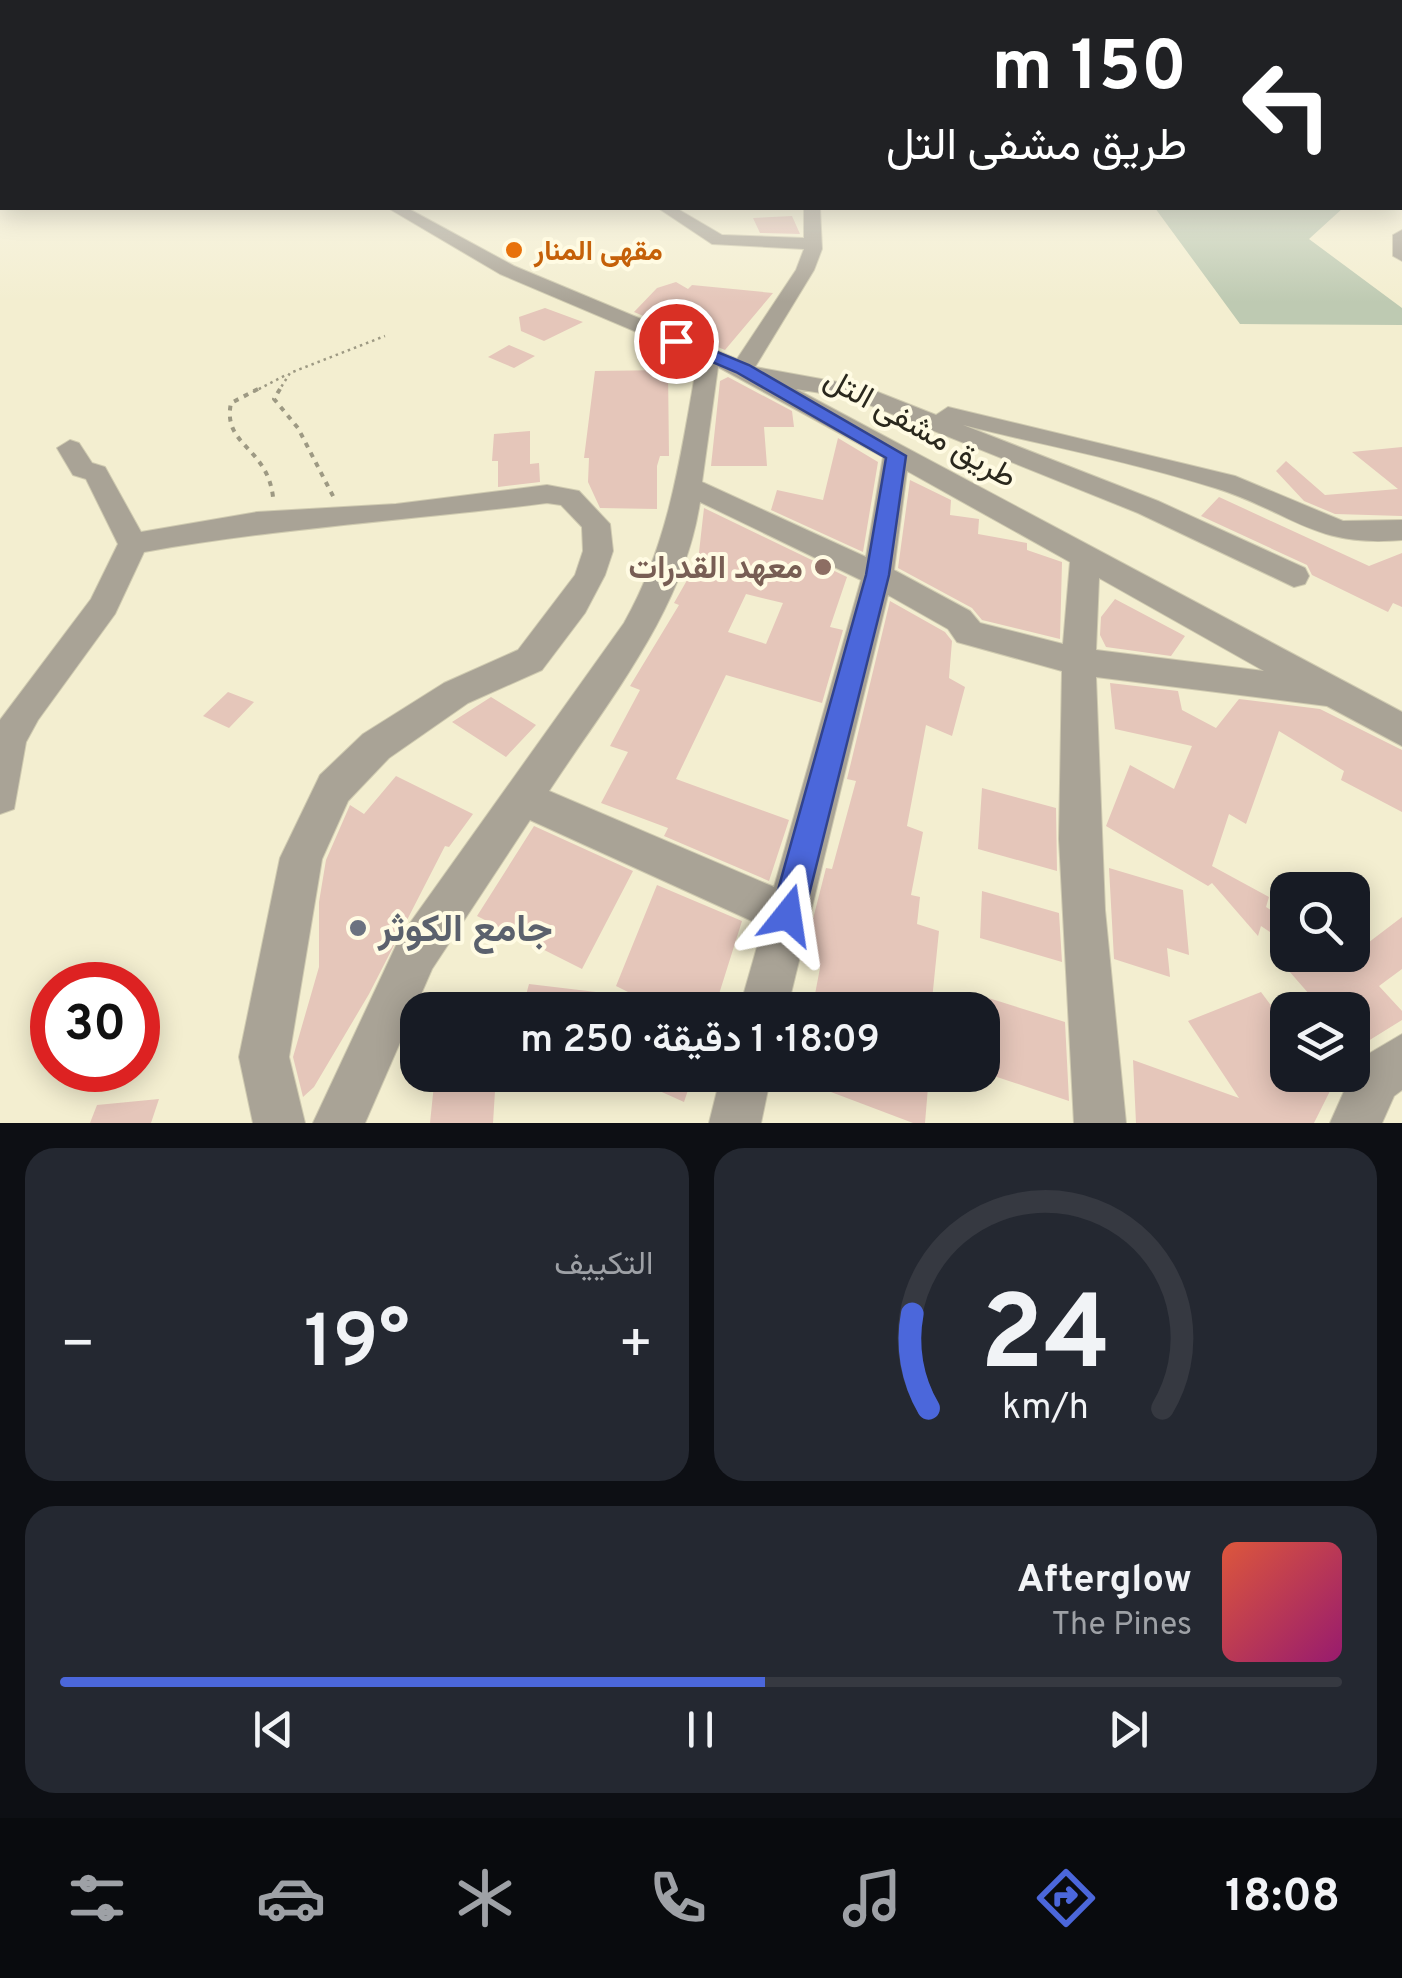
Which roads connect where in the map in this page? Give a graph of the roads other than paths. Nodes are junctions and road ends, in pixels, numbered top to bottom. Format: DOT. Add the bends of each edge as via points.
graph roads {
  1 [pos="400,210"];
  2 [pos="669,210"];
  3 [pos="812,210"];
  4 [pos="1402,235"];
  5 [pos="813,244"];
  6 [pos="1402,256"];
  7 [pos="736,366"];
  8 [pos="857,392"];
  9 [pos="70,448"];
  10 [pos="896,456"];
  11 [pos="687,485"];
  12 [pos="1402,530"];
  13 [pos="133,544"];
  14 [pos="1085,555"];
  15 [pos="878,575"];
  16 [pos="1294,576"];
  17 [pos="1076,661"];
  18 [pos="1336,694"];
  19 [pos="1402,730"];
  20 [pos="0,796"];
  21 [pos="524,798"];
  22 [pos="788,915"];
  23 [pos="768,992"];
  24 [pos="1402,1059"];
  25 [pos="742,1092"];
  26 [pos="279,1123"];
  27 [pos="339,1123"];
  28 [pos="736,1123"];
  29 [pos="1100,1123"];
  30 [pos="1356,1123"];
  1 -- 7 [label="street, طريق مشفى التل" via="507,270"];
  2 -- 5 [label="street" via="718,240"];
  3 -- 5 [label="street"];
  4 -- 6 [label="street"];
  5 -- 7 [label="street" via="805,270"];
  7 -- 8 [label="street"];
  7 -- 10 [label="street, طريق مشفى التل"];
  7 -- 11 [label="street"];
  8 -- 12 [label="street" via="1226,482 1336,530"];
  8 -- 16 [label="street" via="1148,507"];
  9 -- 13 [label="street" via="82,469 96,473"];
  10 -- 14 [label="street, طريق مشفى التل"];
  10 -- 15 [label="street"];
  11 -- 15 [label="street"];
  11 -- 21 [label="street" via="664,580"];
  13 -- 20 [label="street" via="104,606 8,740"];
  13 -- 26 [label="street" via="263,522 546,494 569,498 596,524 598,551 574,605 530,660 456,693 376,746 334,788 301,858 264,1057"];
  14 -- 17 [label="street"];
  14 -- 18 [label="street, طريق مشفى التل"];
  15 -- 17 [label="street" via="960,620 969,633"];
  15 -- 22 [label="street"];
  17 -- 18 [label="street"];
  17 -- 29 [label="street" via="1081,925"];
  18 -- 19 [label="street, طريق مشفى التل"];
  21 -- 22 [label="street"];
  21 -- 27 [label="street" via="416,953"];
  22 -- 23 [label="street"];
  24 -- 30 [label="street" via="1376,1078"];
  25 -- 28 [label="street"];
}
